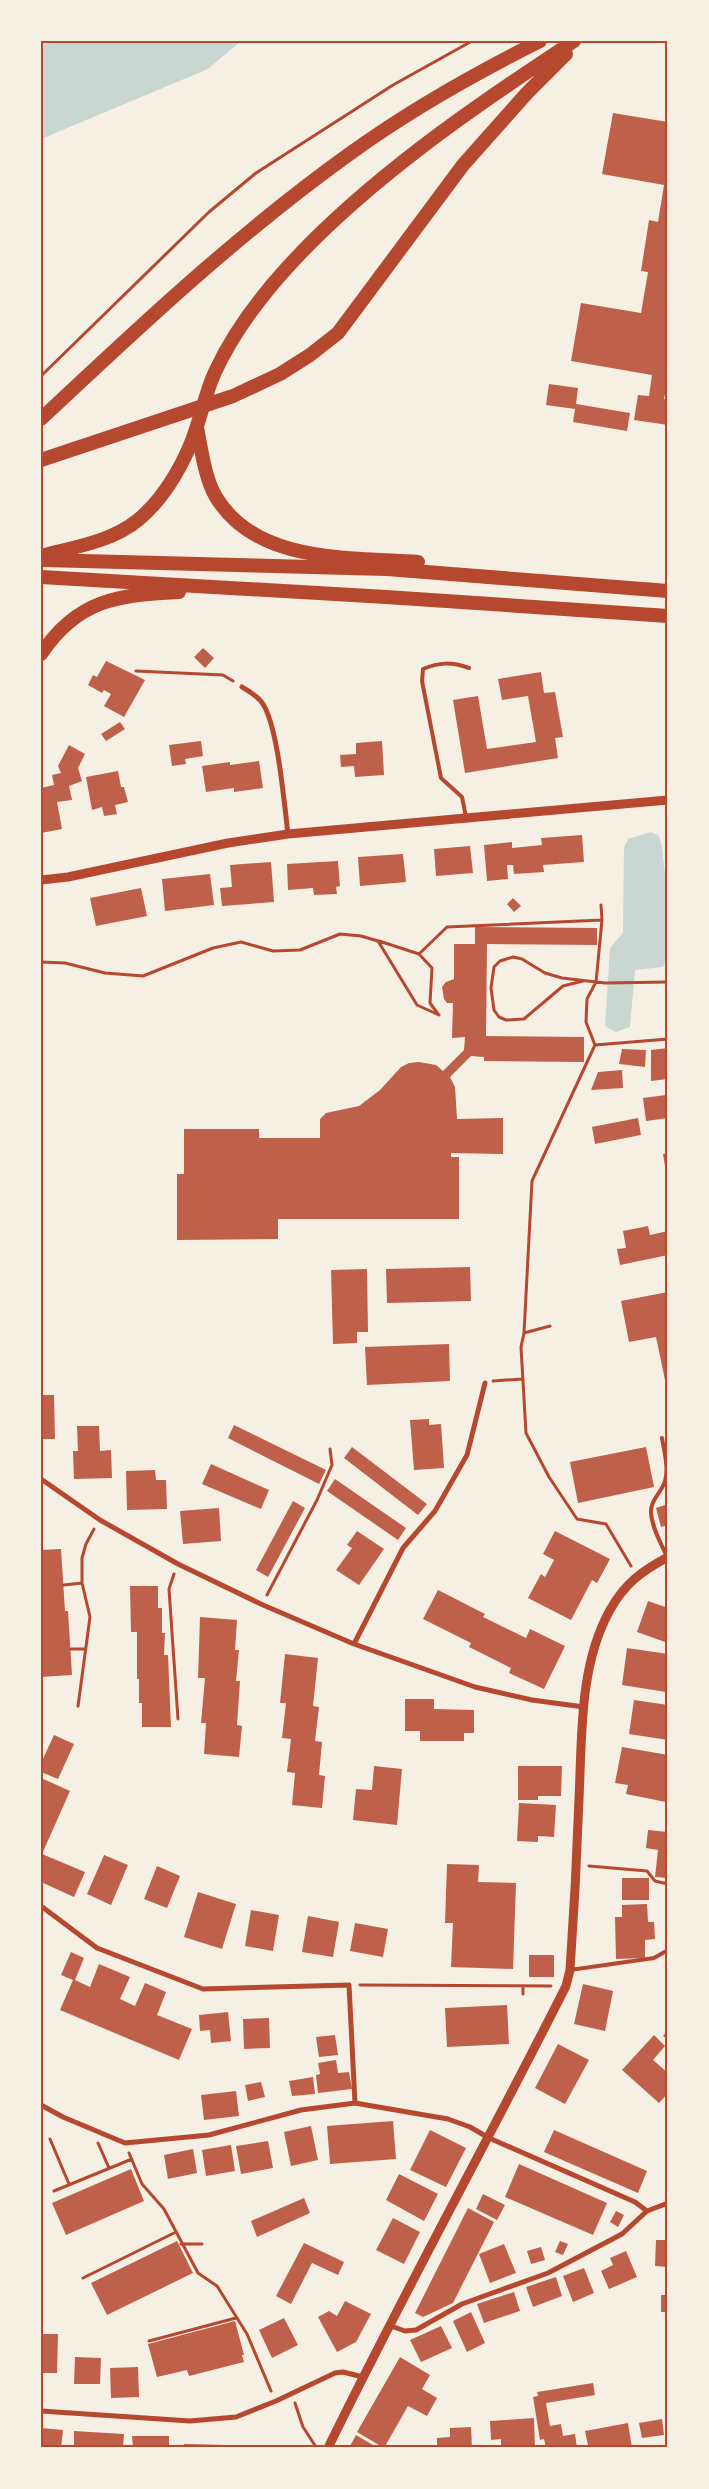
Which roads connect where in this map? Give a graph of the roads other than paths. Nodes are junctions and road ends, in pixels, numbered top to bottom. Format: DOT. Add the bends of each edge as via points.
graph roads {
  1 [pos="540,41"];
  2 [pos="574,41"];
  3 [pos="579,41"];
  4 [pos="41,419"];
  5 [pos="197,427"];
  6 [pos="41,460"];
  7 [pos="41,556"];
  8 [pos="41,560"];
  9 [pos="41,577"];
  10 [pos="505,577"];
  11 [pos="257,589"];
  12 [pos="668,591"];
  13 [pos="668,616"];
  14 [pos="41,654"];
  15 [pos="469,668"];
  16 [pos="242,687"];
  17 [pos="668,800"];
  18 [pos="466,819"];
  19 [pos="288,834"];
  20 [pos="41,880"];
  21 [pos="485,1383"];
  22 [pos="662,1438"];
  23 [pos="41,1479"];
  24 [pos="667,1557"];
  25 [pos="354,1644"];
  26 [pos="584,1707"];
  27 [pos="41,1906"];
  28 [pos="668,1950"];
  29 [pos="570,1970"];
  30 [pos="355,2103"];
  31 [pos="41,2105"];
  32 [pos="490,2138"];
  33 [pos="668,2203"];
  34 [pos="647,2210"];
  35 [pos="391,2326"];
  36 [pos="362,2377"];
  37 [pos="41,2410"];
  38 [pos="328,2448"];
  1 -- 4 [label="highway" via="406,116 284,202 145,321"];
  2 -- 5 [label="highway" via="411,155 316,237 261,299 236,334 215,371"];
  3 -- 6 [label="highway" via="526,93 463,165 338,333 310,355 280,374 233,396"];
  5 -- 7 [label="highway" via="161,496 138,520 110,537"];
  5 -- 10 [label="highway" via="216,497 237,522 264,539 290,549 440,564"];
  8 -- 10 [label="highway" via="284,565"];
  9 -- 11 [label="highway"];
  10 -- 12 [label="highway"];
  11 -- 13 [label="highway"];
  11 -- 14 [label="highway" via="131,595 105,601 82,612 63,627"];
  15 -- 18 [label="lane" via="455,663 436,664 423,669 422,681 441,778 462,797"];
  16 -- 19 [label="street" via="262,703 271,721"];
  17 -- 18 [label="street"];
  18 -- 19 [label="street"];
  19 -- 20 [label="street"];
  21 -- 25 [label="street" via="468,1455 435,1510 403,1548"];
  22 -- 24 [label="lane" via="665,1481 651,1511"];
  23 -- 25 [label="street" via="100,1520 178,1564"];
  24 -- 26 [label="street" via="637,1575 610,1610 595,1643"];
  25 -- 26 [label="street" via="475,1687"];
  26 -- 29 [label="street"];
  27 -- 30 [label="street" via="96,1948 203,1989 349,1985"];
  28 -- 29 [label="lane" via="654,1958"];
  29 -- 32 [label="street" via="566,1986"];
  30 -- 31 [label="street" via="301,2110 209,2135 125,2143"];
  30 -- 32 [label="street" via="448,2119"];
  32 -- 34 [label="street"];
  32 -- 35 [label="street"];
  33 -- 34 [label="street"];
  34 -- 35 [label="street" via="622,2234 548,2273 462,2304 416,2330 405,2331"];
  35 -- 36 [label="street"];
  36 -- 37 [label="street" via="335,2373 236,2417 190,2422"];
  36 -- 38 [label="street"];
}
